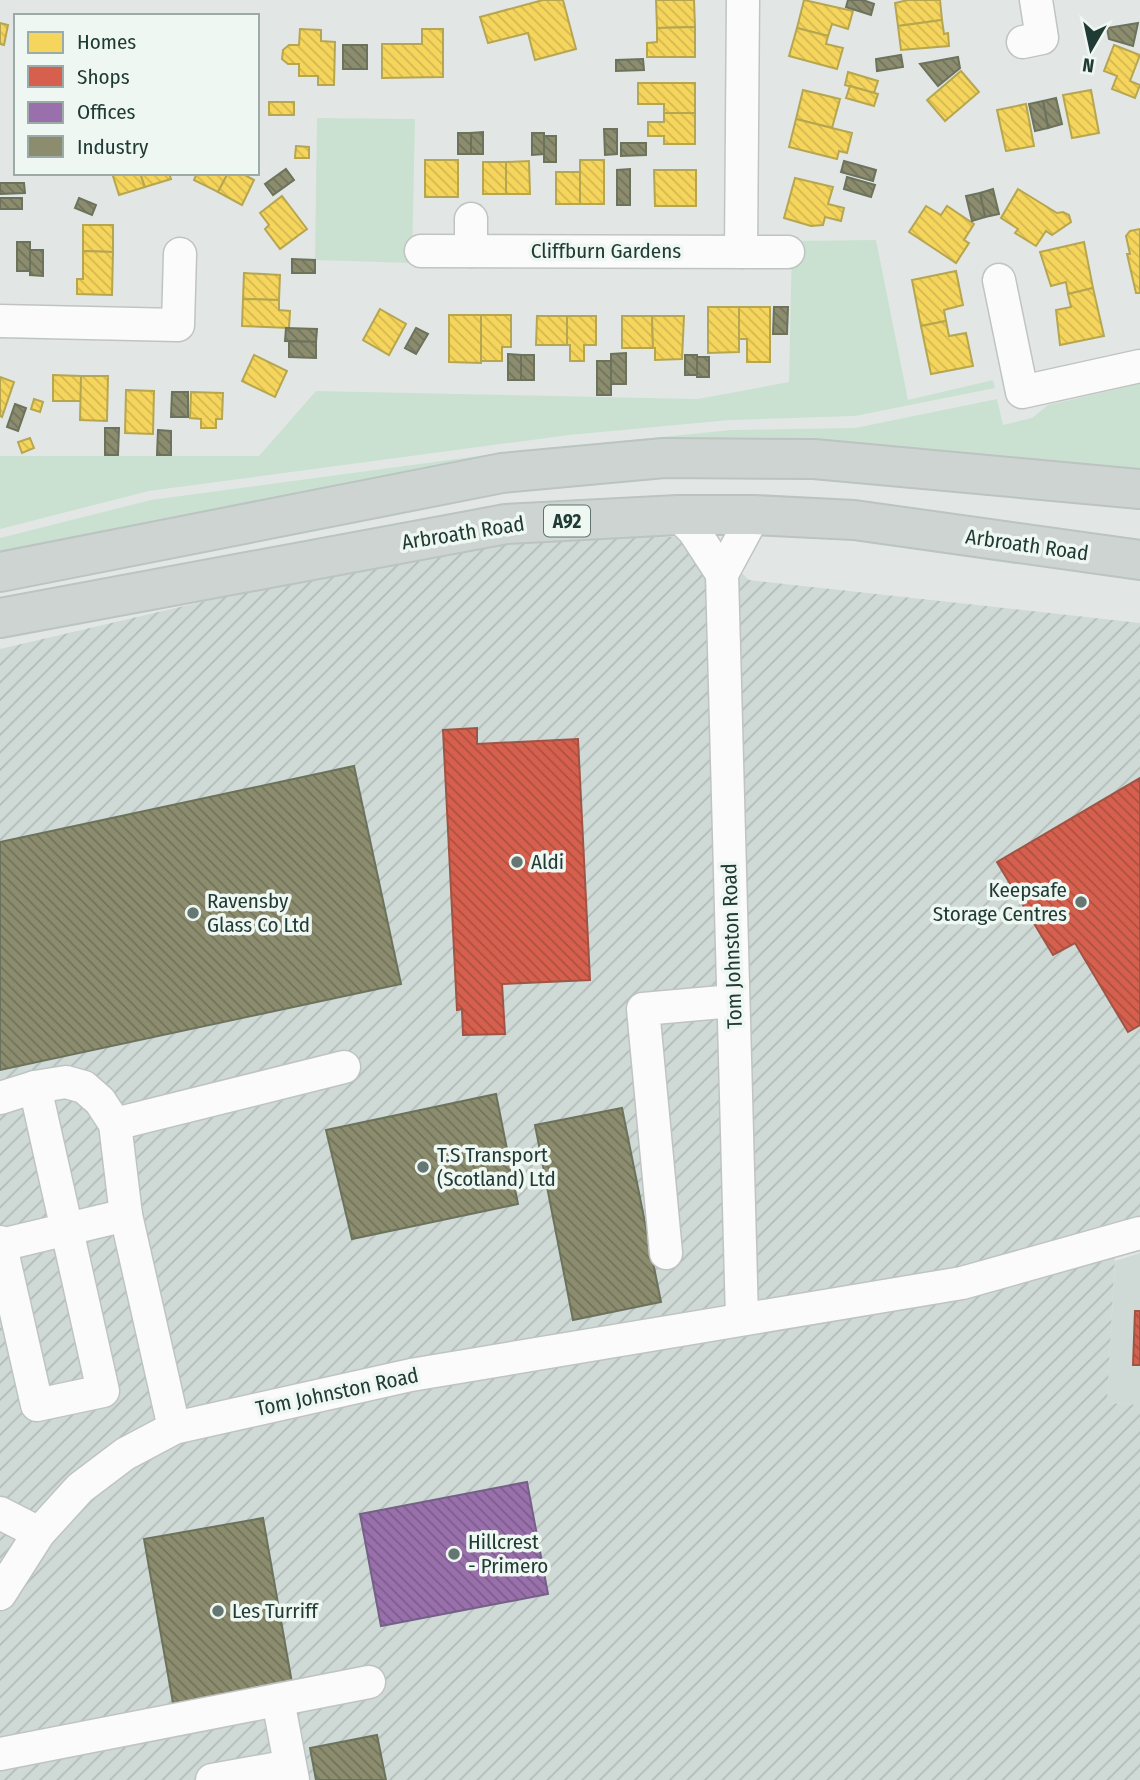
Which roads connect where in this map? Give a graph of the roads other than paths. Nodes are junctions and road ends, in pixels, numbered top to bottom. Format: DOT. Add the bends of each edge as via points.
graph roads {
  1 [pos="743,0"];
  2 [pos="1035,0"];
  3 [pos="1023,42"];
  4 [pos="471,219"];
  5 [pos="421,251"];
  6 [pos="471,251"];
  7 [pos="741,252"];
  8 [pos="788,252"];
  9 [pos="180,254"];
  10 [pos="999,280"];
  11 [pos="0,320"];
  12 [pos="1140,366"];
  13 [pos="1140,489"];
  14 [pos="678,515"];
  15 [pos="754,515"];
  16 [pos="1140,561"];
  17 [pos="0,572"];
  18 [pos="722,574"];
  19 [pos="0,618"];
  20 [pos="733,1001"];
  21 [pos="344,1067"];
  22 [pos="35,1087"];
  23 [pos="0,1098"];
  24 [pos="115,1124"];
  25 [pos="126,1215"];
  26 [pos="68,1229"];
  27 [pos="1140,1233"];
  28 [pos="0,1244"];
  29 [pos="666,1253"];
  30 [pos="742,1319"];
  31 [pos="174,1428"];
  32 [pos="0,1513"];
  33 [pos="39,1533"];
  34 [pos="0,1594"];
  35 [pos="369,1682"];
  36 [pos="278,1700"];
  37 [pos="0,1754"];
  38 [pos="292,1773"];
  39 [pos="212,1780"];
  1 -- 7 [label="street"];
  2 -- 3 [label="street" via="1042,38"];
  4 -- 6 [label="street"];
  5 -- 6 [label="street, Cliffburn Gardens"];
  6 -- 7 [label="street, Cliffburn Gardens"];
  7 -- 8 [label="street, Cliffburn Gardens"];
  9 -- 11 [label="street" via="178,326"];
  10 -- 12 [label="street" via="1022,391"];
  13 -- 17 [label="main road" via="814,459 664,458 502,473"];
  14 -- 15 [label="main road, Arbroath Road / A92"];
  14 -- 18 [label="street"];
  14 -- 19 [label="main road, Arbroath Road / A92" via="506,524"];
  15 -- 16 [label="main road, Arbroath Road / A92" via="854,520"];
  15 -- 18 [label="street, Tom Johnston Road"];
  18 -- 20 [label="street, Tom Johnston Road"];
  20 -- 29 [label="street" via="643,1009"];
  20 -- 30 [label="street, Tom Johnston Road"];
  21 -- 24 [label="street"];
  22 -- 23 [label="street"];
  22 -- 24 [label="street" via="65,1082 84,1087"];
  22 -- 26 [label="street"];
  24 -- 25 [label="street"];
  25 -- 26 [label="street"];
  25 -- 31 [label="street"];
  26 -- 28 [label="street"];
  26 -- 28 [label="street" via="103,1391 37,1405"];
  27 -- 30 [label="street, Tom Johnston Road" via="962,1283"];
  30 -- 31 [label="street, Tom Johnston Road" via="411,1375"];
  31 -- 33 [label="street, Tom Johnston Road" via="125,1454 80,1488"];
  32 -- 33 [label="street"];
  33 -- 34 [label="street, Tom Johnston Road"];
  35 -- 36 [label="street"];
  36 -- 37 [label="street"];
  36 -- 38 [label="street"];
  38 -- 39 [label="street"];
}
